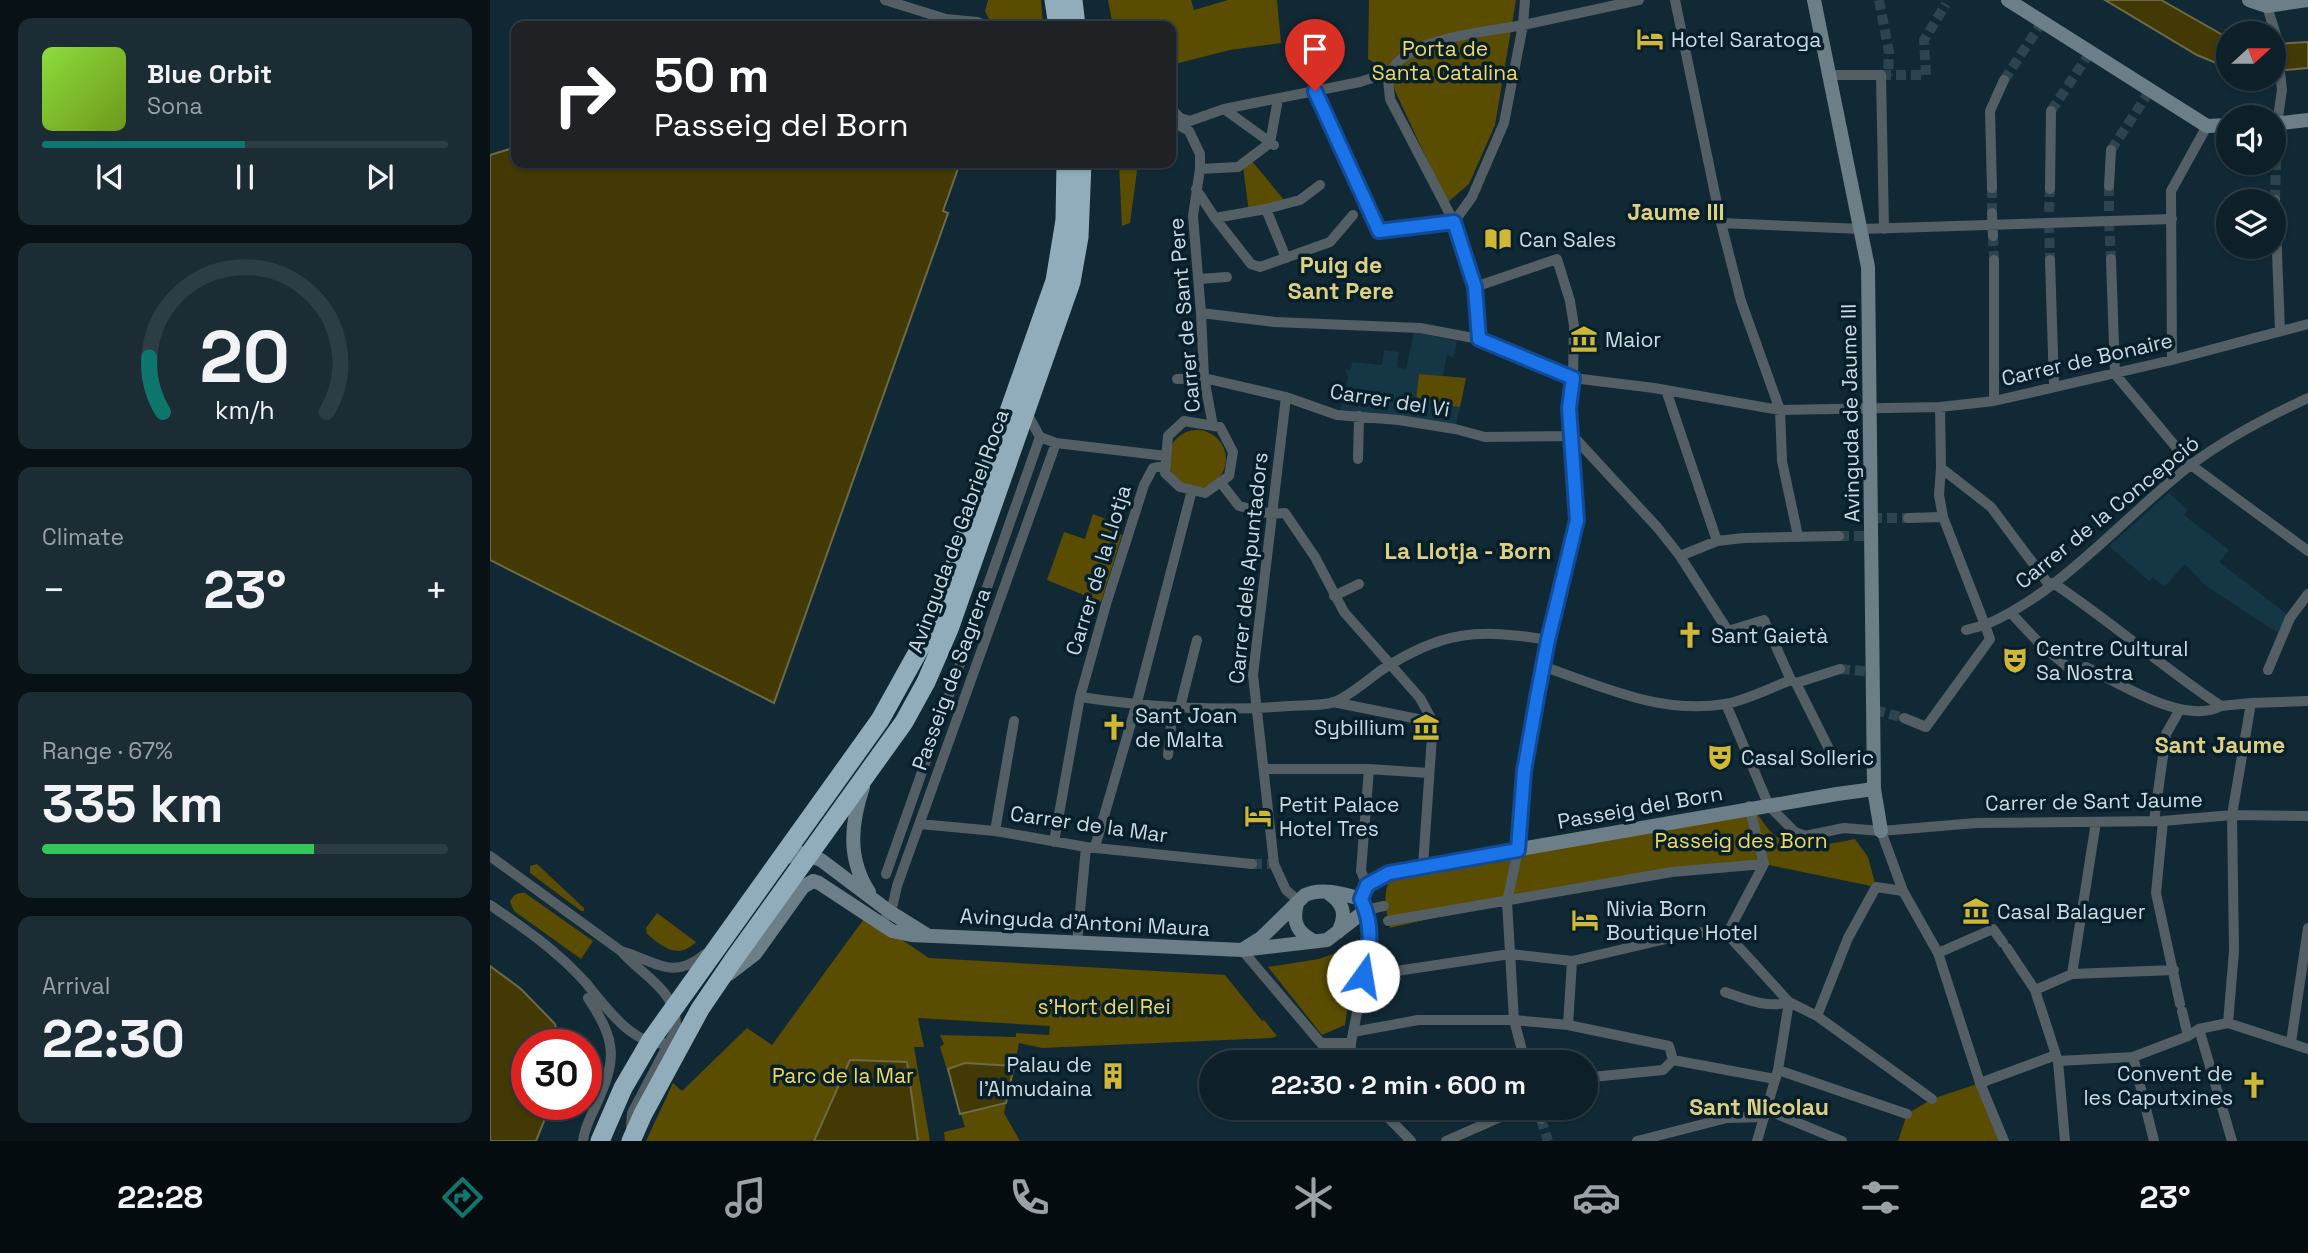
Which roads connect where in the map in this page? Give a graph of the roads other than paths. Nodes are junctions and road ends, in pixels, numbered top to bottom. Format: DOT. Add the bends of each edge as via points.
graph roads {
  1 [pos="884,0"];
  2 [pos="1054,0"];
  3 [pos="1073,0"];
  4 [pos="1525,0"];
  5 [pos="1639,0"];
  6 [pos="1675,0"];
  7 [pos="1814,0"];
  8 [pos="2008,0"];
  9 [pos="2249,0"];
  10 [pos="2308,0"];
  11 [pos="2266,3"];
  12 [pos="958,21"];
  13 [pos="1057,21"];
  14 [pos="1075,21"];
  15 [pos="1523,25"];
  16 [pos="1830,75"];
  17 [pos="1388,77"];
  18 [pos="2004,79"];
  19 [pos="1315,91"];
  20 [pos="1278,99"];
  21 [pos="2279,105"];
  22 [pos="1224,109"];
  23 [pos="2051,111"];
  24 [pos="1176,114"];
  25 [pos="2308,120"];
  26 [pos="2286,123"];
  27 [pos="1180,126"];
  28 [pos="2207,126"];
  29 [pos="2216,126"];
  30 [pos="1272,144"];
  31 [pos="2111,150"];
  32 [pos="1066,168"];
  33 [pos="1082,168"];
  34 [pos="1200,169"];
  35 [pos="1320,185"];
  36 [pos="2109,186"];
  37 [pos="1992,188"];
  38 [pos="1196,189"];
  39 [pos="2050,189"];
  40 [pos="1266,209"];
  41 [pos="1353,215"];
  42 [pos="1215,219"];
  43 [pos="2172,219"];
  44 [pos="1454,222"];
  45 [pos="1721,223"];
  46 [pos="1862,229"];
  47 [pos="1884,229"];
  48 [pos="1286,258"];
  49 [pos="2111,259"];
  50 [pos="2277,259"];
  51 [pos="1994,260"];
  52 [pos="2050,260"];
  53 [pos="1227,277"];
  54 [pos="1199,279"];
  55 [pos="1475,287"];
  56 [pos="1201,313"];
  57 [pos="2308,324"];
  58 [pos="2280,331"];
  59 [pos="1479,339"];
  60 [pos="2172,360"];
  61 [pos="2115,374"];
  62 [pos="1204,378"];
  63 [pos="1573,378"];
  64 [pos="1177,379"];
  65 [pos="2054,386"];
  66 [pos="1666,390"];
  67 [pos="1286,397"];
  68 [pos="2308,398"];
  69 [pos="1994,401"];
  70 [pos="1940,407"];
  71 [pos="1871,409"];
  72 [pos="1780,410"];
  73 [pos="1026,412"];
  74 [pos="1359,416"];
  75 [pos="1213,426"];
  76 [pos="1573,436"];
  77 [pos="1040,437"];
  78 [pos="1056,443"];
  79 [pos="1358,459"];
  80 [pos="1166,460"];
  81 [pos="2191,465"];
  82 [pos="1941,468"];
  83 [pos="1221,482"];
  84 [pos="1192,490"];
  85 [pos="1271,514"];
  86 [pos="1943,517"];
  87 [pos="1908,518"];
  88 [pos="1798,536"];
  89 [pos="1839,536"];
  90 [pos="1717,541"];
  91 [pos="2308,551"];
  92 [pos="1680,556"];
  93 [pos="1359,584"];
  94 [pos="2051,585"];
  95 [pos="2308,594"];
  96 [pos="1334,596"];
  97 [pos="2012,614"];
  98 [pos="1985,625"];
  99 [pos="1966,630"];
  100 [pos="1197,640"];
  101 [pos="1548,640"];
  102 [pos="1391,664"];
  103 [pos="1542,666"];
  104 [pos="1840,669"];
  105 [pos="2267,670"];
  106 [pos="1794,682"];
  107 [pos="1080,697"];
  108 [pos="2308,701"];
  109 [pos="1333,702"];
  110 [pos="2251,702"];
  111 [pos="1726,704"];
  112 [pos="1136,706"];
  113 [pos="2221,706"];
  114 [pos="1176,707"];
  115 [pos="1256,709"];
  116 [pos="2179,711"];
  117 [pos="1904,718"];
  118 [pos="1014,721"];
  119 [pos="1433,722"];
  120 [pos="1168,755"];
  121 [pos="1832,755"];
  122 [pos="1264,769"];
  123 [pos="1368,769"];
  124 [pos="1428,773"];
  125 [pos="868,774"];
  126 [pos="1874,789"];
  127 [pos="1769,806"];
  128 [pos="1749,808"];
  129 [pos="2232,815"];
  130 [pos="2308,816"];
  131 [pos="2158,821"];
  132 [pos="2096,822"];
  133 [pos="920,824"];
  134 [pos="995,831"];
  135 [pos="1881,831"];
  136 [pos="1054,842"];
  137 [pos="1090,847"];
  138 [pos="1520,847"];
  139 [pos="809,855"];
  140 [pos="490,856"];
  141 [pos="776,863"];
  142 [pos="1252,864"];
  143 [pos="1764,864"];
  144 [pos="1423,866"];
  145 [pos="886,874"];
  146 [pos="1903,891"];
  147 [pos="1328,892"];
  148 [pos="871,896"];
  149 [pos="1365,898"];
  150 [pos="1298,902"];
  151 [pos="1507,902"];
  152 [pos="490,905"];
  153 [pos="1384,906"];
  154 [pos="890,912"];
  155 [pos="1388,921"];
  156 [pos="879,924"];
  157 [pos="2308,928"];
  158 [pos="1338,932"];
  159 [pos="1727,934"];
  160 [pos="927,935"];
  161 [pos="720,941"];
  162 [pos="1314,941"];
  163 [pos="1077,943"];
  164 [pos="1241,950"];
  165 [pos="621,951"];
  166 [pos="1938,953"];
  167 [pos="1510,954"];
  168 [pos="1572,961"];
  169 [pos="568,966"];
  170 [pos="2174,970"];
  171 [pos="2072,974"];
  172 [pos="2305,975"];
  173 [pos="1363,976"];
  174 [pos="717,983"];
  175 [pos="2035,990"];
  176 [pos="1725,992"];
  177 [pos="1789,1002"];
  178 [pos="672,1008"];
  179 [pos="1817,1016"];
  180 [pos="1514,1020"];
  181 [pos="2228,1023"];
  182 [pos="1568,1025"];
  183 [pos="2199,1029"];
  184 [pos="688,1031"];
  185 [pos="2188,1036"];
  186 [pos="1352,1037"];
  187 [pos="660,1042"];
  188 [pos="2291,1042"];
  189 [pos="1321,1043"];
  190 [pos="2308,1049"];
  191 [pos="1327,1050"];
  192 [pos="1351,1050"];
  193 [pos="1522,1050"];
  194 [pos="2133,1057"];
  195 [pos="2057,1058"];
  196 [pos="1673,1060"];
  197 [pos="1777,1074"];
  198 [pos="1598,1076"];
  199 [pos="1980,1083"];
  200 [pos="1932,1099"];
  201 [pos="1765,1113"];
  202 [pos="1907,1114"];
  203 [pos="1390,1120"];
  204 [pos="1494,1120"];
  205 [pos="1835,1140"];
  206 [pos="583,1141"];
  207 [pos="600,1141"];
  208 [pos="630,1141"];
  209 [pos="1410,1141"];
  210 [pos="1446,1141"];
  211 [pos="1637,1141"];
  212 [pos="1757,1141"];
  213 [pos="2004,1141"];
  214 [pos="2065,1141"];
  215 [pos="2154,1141"];
  216 [pos="2232,1141"];
  1 -- 12 [label="street"];
  2 -- 13 [label="highway"];
  3 -- 14 [label="highway"];
  4 -- 15 [label="street"];
  5 -- 15 [label="street"];
  6 -- 45 [label="street"];
  7 -- 16 [label="street, Avinguda de Jaume III"];
  8 -- 28 [label="street"];
  9 -- 11 [label="street"];
  10 -- 11 [label="street"];
  11 -- 21 [label="street" via="2276,35 2282,90"];
  15 -- 17 [label="street" via="1425,44 1400,58"];
  15 -- 44 [label="street" via="1504,123 1472,197"];
  16 -- 46 [label="street, Avinguda de Jaume III"];
  16 -- 47 [label="street" via="1881,75"];
  17 -- 19 [label="street"];
  17 -- 44 [label="street" via="1390,99"];
  18 -- 37 [label="street" via="1990,111"];
  19 -- 20 [label="street"];
  19 -- 44 [label="street" via="1379,231"];
  20 -- 22 [label="street"];
  20 -- 30 [label="street"];
  22 -- 24 [label="street" via="1190,121"];
  22 -- 30 [label="street"];
  23 -- 39 [label="street"];
  25 -- 26 [label="street"];
  27 -- 34 [label="street, Carrer de Sant Pere" via="1196,144"];
  28 -- 29 [label="street"];
  28 -- 43 [label="street" via="2171,191"];
  30 -- 34 [label="street" via="1238,167"];
  31 -- 36 [label="street"];
  32 -- 141 [label="highway, Avinguda de Gabriel Roca" via="1065,220 1055,281 937,611 884,713"];
  33 -- 73 [label="highway, Avinguda de Gabriel Roca" via="1079,237 1071,282"];
  34 -- 38 [label="street, Carrer de Sant Pere"];
  35 -- 40 [label="street" via="1300,200"];
  38 -- 42 [label="street"];
  38 -- 54 [label="street, Carrer de Sant Pere" via="1193,216"];
  40 -- 42 [label="street"];
  40 -- 48 [label="street"];
  41 -- 48 [label="street" via="1330,242"];
  42 -- 48 [label="street" via="1251,264 1260,267"];
  43 -- 47 [label="street" via="2049,217 1992,225"];
  43 -- 60 [label="street"];
  44 -- 55 [label="street"];
  45 -- 46 [label="street"];
  45 -- 72 [label="street" via="1741,301"];
  46 -- 47 [label="street"];
  46 -- 71 [label="street, Avinguda de Jaume III" via="1868,267"];
  49 -- 61 [label="street"];
  50 -- 58 [label="street"];
  51 -- 69 [label="street"];
  52 -- 65 [label="street"];
  53 -- 54 [label="street"];
  54 -- 56 [label="street, Carrer de Sant Pere"];
  55 -- 59 [label="street"];
  55 -- 63 [label="street" via="1557,259 1574,326"];
  56 -- 59 [label="street, Carrer de Bonaire" via="1275,322 1420,328"];
  56 -- 62 [label="street, Carrer de Sant Pere"];
  57 -- 58 [label="street, Carrer de Bonaire"];
  58 -- 60 [label="street, Carrer de Bonaire"];
  59 -- 63 [label="street, Carrer de Bonaire"];
  60 -- 61 [label="street, Carrer de Bonaire"];
  61 -- 65 [label="street, Carrer de Bonaire"];
  61 -- 81 [label="street"];
  62 -- 64 [label="street, Carrer del Vi"];
  62 -- 67 [label="street, Carrer del Vi"];
  62 -- 75 [label="street, Carrer de Sant Pere"];
  63 -- 66 [label="street, Carrer de Bonaire"];
  63 -- 76 [label="street" via="1569,408"];
  65 -- 69 [label="street, Carrer de Bonaire"];
  66 -- 72 [label="street, Carrer de Bonaire"];
  66 -- 90 [label="street"];
  67 -- 74 [label="street, Carrer del Vi" via="1337,415"];
  67 -- 85 [label="street, Carrer dels Apuntadors"];
  68 -- 81 [label="street, Carrer de la Concepció"];
  69 -- 70 [label="street, Carrer de Bonaire"];
  70 -- 71 [label="street, Carrer de Bonaire"];
  70 -- 82 [label="street"];
  71 -- 72 [label="street, Carrer de Bonaire"];
  71 -- 126 [label="street, Avinguda de Jaume III"];
  72 -- 88 [label="street" via="1782,461"];
  73 -- 77 [label="street"];
  73 -- 125 [label="highway, Avinguda de Gabriel Roca" via="944,642 909,714"];
  74 -- 76 [label="street, Carrer del Vi" via="1485,437"];
  74 -- 79 [label="street"];
  75 -- 80 [label="street" via="1184,421 1168,436"];
  75 -- 83 [label="street" via="1220,427 1233,452 1229,476"];
  76 -- 92 [label="street"];
  76 -- 101 [label="street" via="1577,520"];
  77 -- 78 [label="street"];
  77 -- 145 [label="street, Passeig de Sagrera"];
  78 -- 80 [label="street"];
  78 -- 133 [label="street, Passeig de Sagrera"];
  80 -- 84 [label="street" via="1165,473 1180,487"];
  80 -- 107 [label="street, Carrer de la Llotja" via="1153,468 1144,485"];
  81 -- 91 [label="street"];
  81 -- 94 [label="street, Carrer de la Concepció"];
  82 -- 86 [label="street"];
  82 -- 94 [label="street" via="1991,507"];
  83 -- 84 [label="street" via="1206,493"];
  83 -- 85 [label="street" via="1239,506"];
  84 -- 112 [label="street"];
  85 -- 96 [label="street" via="1285,513"];
  85 -- 115 [label="street, Carrer dels Apuntadors" via="1253,674"];
  86 -- 87 [label="street"];
  86 -- 98 [label="street"];
  88 -- 89 [label="street"];
  88 -- 90 [label="street"];
  90 -- 92 [label="street"];
  92 -- 106 [label="street" via="1728,631 1764,620"];
  93 -- 96 [label="street"];
  94 -- 97 [label="street, Carrer de la Concepció"];
  94 -- 113 [label="street" via="2089,607"];
  95 -- 105 [label="street" via="2290,618"];
  96 -- 102 [label="street"];
  97 -- 98 [label="street, Carrer de la Concepció"];
  97 -- 116 [label="street" via="2077,675 2086,667"];
  98 -- 99 [label="street, Carrer de la Concepció"];
  98 -- 117 [label="street" via="1990,639 1926,727"];
  100 -- 114 [label="street"];
  101 -- 102 [label="street" via="1474,633 1435,641"];
  101 -- 103 [label="street"];
  102 -- 109 [label="street"];
  102 -- 119 [label="street" via="1420,698"];
  103 -- 111 [label="street" via="1663,704"];
  103 -- 138 [label="street" via="1524,771"];
  104 -- 106 [label="street"];
  106 -- 111 [label="street"];
  106 -- 121 [label="street"];
  107 -- 112 [label="street"];
  107 -- 136 [label="street, Carrer de la Llotja"];
  108 -- 110 [label="street"];
  109 -- 115 [label="street"];
  109 -- 119 [label="street"];
  110 -- 113 [label="street"];
  110 -- 129 [label="street"];
  111 -- 127 [label="street"];
  112 -- 114 [label="street"];
  112 -- 137 [label="street"];
  113 -- 116 [label="street" via="2212,711"];
  114 -- 115 [label="street"];
  114 -- 120 [label="street"];
  115 -- 122 [label="street, Carrer dels Apuntadors"];
  116 -- 131 [label="street" via="2166,733"];
  118 -- 134 [label="street"];
  119 -- 124 [label="street"];
  122 -- 123 [label="street"];
  122 -- 150 [label="street, Carrer dels Apuntadors" via="1272,864"];
  123 -- 124 [label="street"];
  123 -- 149 [label="street" via="1361,871"];
  124 -- 144 [label="street"];
  125 -- 139 [label="highway, Avinguda de Gabriel Roca"];
  125 -- 148 [label="street" via="856,808 853,845 857,867"];
  126 -- 127 [label="street, Passeig del Born"];
  126 -- 135 [label="street, Avinguda de Jaume III"];
  127 -- 128 [label="street, Passeig del Born"];
  127 -- 135 [label="street, Carrer de Sant Jaume" via="1805,836 1844,828"];
  128 -- 138 [label="street, Passeig del Born"];
  128 -- 143 [label="street"];
  129 -- 130 [label="street, Carrer de Sant Jaume"];
  129 -- 131 [label="street, Carrer de Sant Jaume"];
  129 -- 181 [label="street" via="2234,951"];
  131 -- 132 [label="street, Carrer de Sant Jaume"];
  131 -- 170 [label="street" via="2156,893"];
  132 -- 135 [label="street, Carrer de Sant Jaume" via="1976,822"];
  132 -- 171 [label="street"];
  133 -- 134 [label="street, Carrer de la Mar"];
  133 -- 154 [label="street, Passeig de Sagrera"];
  134 -- 136 [label="street, Carrer de la Mar"];
  135 -- 146 [label="street"];
  136 -- 137 [label="street, Carrer de la Mar"];
  137 -- 142 [label="street, Carrer de la Mar"];
  137 -- 163 [label="street"];
  138 -- 144 [label="street, Passeig del Born"];
  138 -- 151 [label="street"];
  139 -- 141 [label="street" via="792,854"];
  139 -- 148 [label="street"];
  139 -- 174 [label="highway, Avinguda de Gabriel Roca"];
  140 -- 165 [label="street"];
  141 -- 161 [label="highway, Avinguda de Gabriel Roca"];
  143 -- 151 [label="street" via="1672,872"];
  143 -- 159 [label="street"];
  144 -- 149 [label="street, Passeig del Born" via="1389,876"];
  146 -- 166 [label="street"];
  146 -- 179 [label="street" via="1876,887 1848,938"];
  147 -- 149 [label="street"];
  147 -- 150 [label="street" via="1312,892"];
  147 -- 158 [label="street" via="1343,910 1344,922"];
  148 -- 154 [label="street"];
  149 -- 153 [label="street"];
  149 -- 158 [label="street, Passeig del Born"];
  149 -- 173 [label="street" via="1371,942"];
  150 -- 162 [label="street" via="1296,926"];
  150 -- 164 [label="street" via="1261,938"];
  151 -- 155 [label="street"];
  151 -- 167 [label="street"];
  152 -- 169 [label="street"];
  154 -- 156 [label="street, Passeig de Sagrera"];
  154 -- 160 [label="street"];
  156 -- 160 [label="street, Avinguda d'Antoni Maura" via="900,934"];
  156 -- 174 [label="street, Avinguda d'Antoni Maura" via="819,883 810,882 755,954"];
  157 -- 172 [label="street"];
  158 -- 162 [label="street" via="1327,940"];
  159 -- 168 [label="street" via="1696,932"];
  159 -- 177 [label="street"];
  160 -- 163 [label="street, Avinguda d'Antoni Maura"];
  161 -- 165 [label="street" via="679,968 660,967"];
  161 -- 178 [label="highway, Avinguda de Gabriel Roca"];
  162 -- 164 [label="street, Avinguda d'Antoni Maura"];
  163 -- 164 [label="street, Avinguda d'Antoni Maura"];
  164 -- 189 [label="street"];
  165 -- 178 [label="street" via="659,985"];
  166 -- 175 [label="street" via="1993,929"];
  166 -- 199 [label="street"];
  167 -- 168 [label="street"];
  167 -- 173 [label="street"];
  167 -- 180 [label="street"];
  168 -- 182 [label="street"];
  169 -- 187 [label="street" via="619,1022"];
  169 -- 206 [label="street" via="596,1009 612,1051 608,1078"];
  170 -- 171 [label="street"];
  170 -- 185 [label="street"];
  171 -- 175 [label="street"];
  172 -- 188 [label="street"];
  173 -- 186 [label="street"];
  174 -- 184 [label="highway, Avinguda de Gabriel Roca"];
  175 -- 195 [label="street"];
  176 -- 177 [label="street" via="1752,1001"];
  177 -- 179 [label="street"];
  177 -- 197 [label="street"];
  178 -- 187 [label="highway, Avinguda de Gabriel Roca"];
  179 -- 200 [label="street"];
  180 -- 182 [label="street"];
  180 -- 186 [label="street" via="1418,1020"];
  180 -- 193 [label="street"];
  181 -- 183 [label="street"];
  181 -- 188 [label="street"];
  182 -- 196 [label="street" via="1669,1046"];
  183 -- 185 [label="street"];
  183 -- 216 [label="street"];
  184 -- 187 [label="street" via="680,1038"];
  184 -- 208 [label="highway, Avinguda de Gabriel Roca"];
  185 -- 194 [label="street"];
  186 -- 189 [label="street"];
  186 -- 192 [label="street"];
  187 -- 207 [label="highway, Avinguda de Gabriel Roca" via="623,1088"];
  187 -- 208 [label="street" via="632,1113"];
  188 -- 190 [label="street"];
  189 -- 191 [label="street"];
  194 -- 195 [label="street"];
  194 -- 215 [label="street"];
  195 -- 199 [label="street"];
  195 -- 214 [label="street"];
  196 -- 197 [label="street"];
  196 -- 198 [label="street" via="1663,1070"];
  197 -- 201 [label="street"];
  197 -- 202 [label="street"];
  199 -- 213 [label="street"];
  201 -- 205 [label="street"];
  201 -- 211 [label="street"];
  201 -- 212 [label="street"];
  203 -- 209 [label="street"];
  204 -- 210 [label="street"];
}
